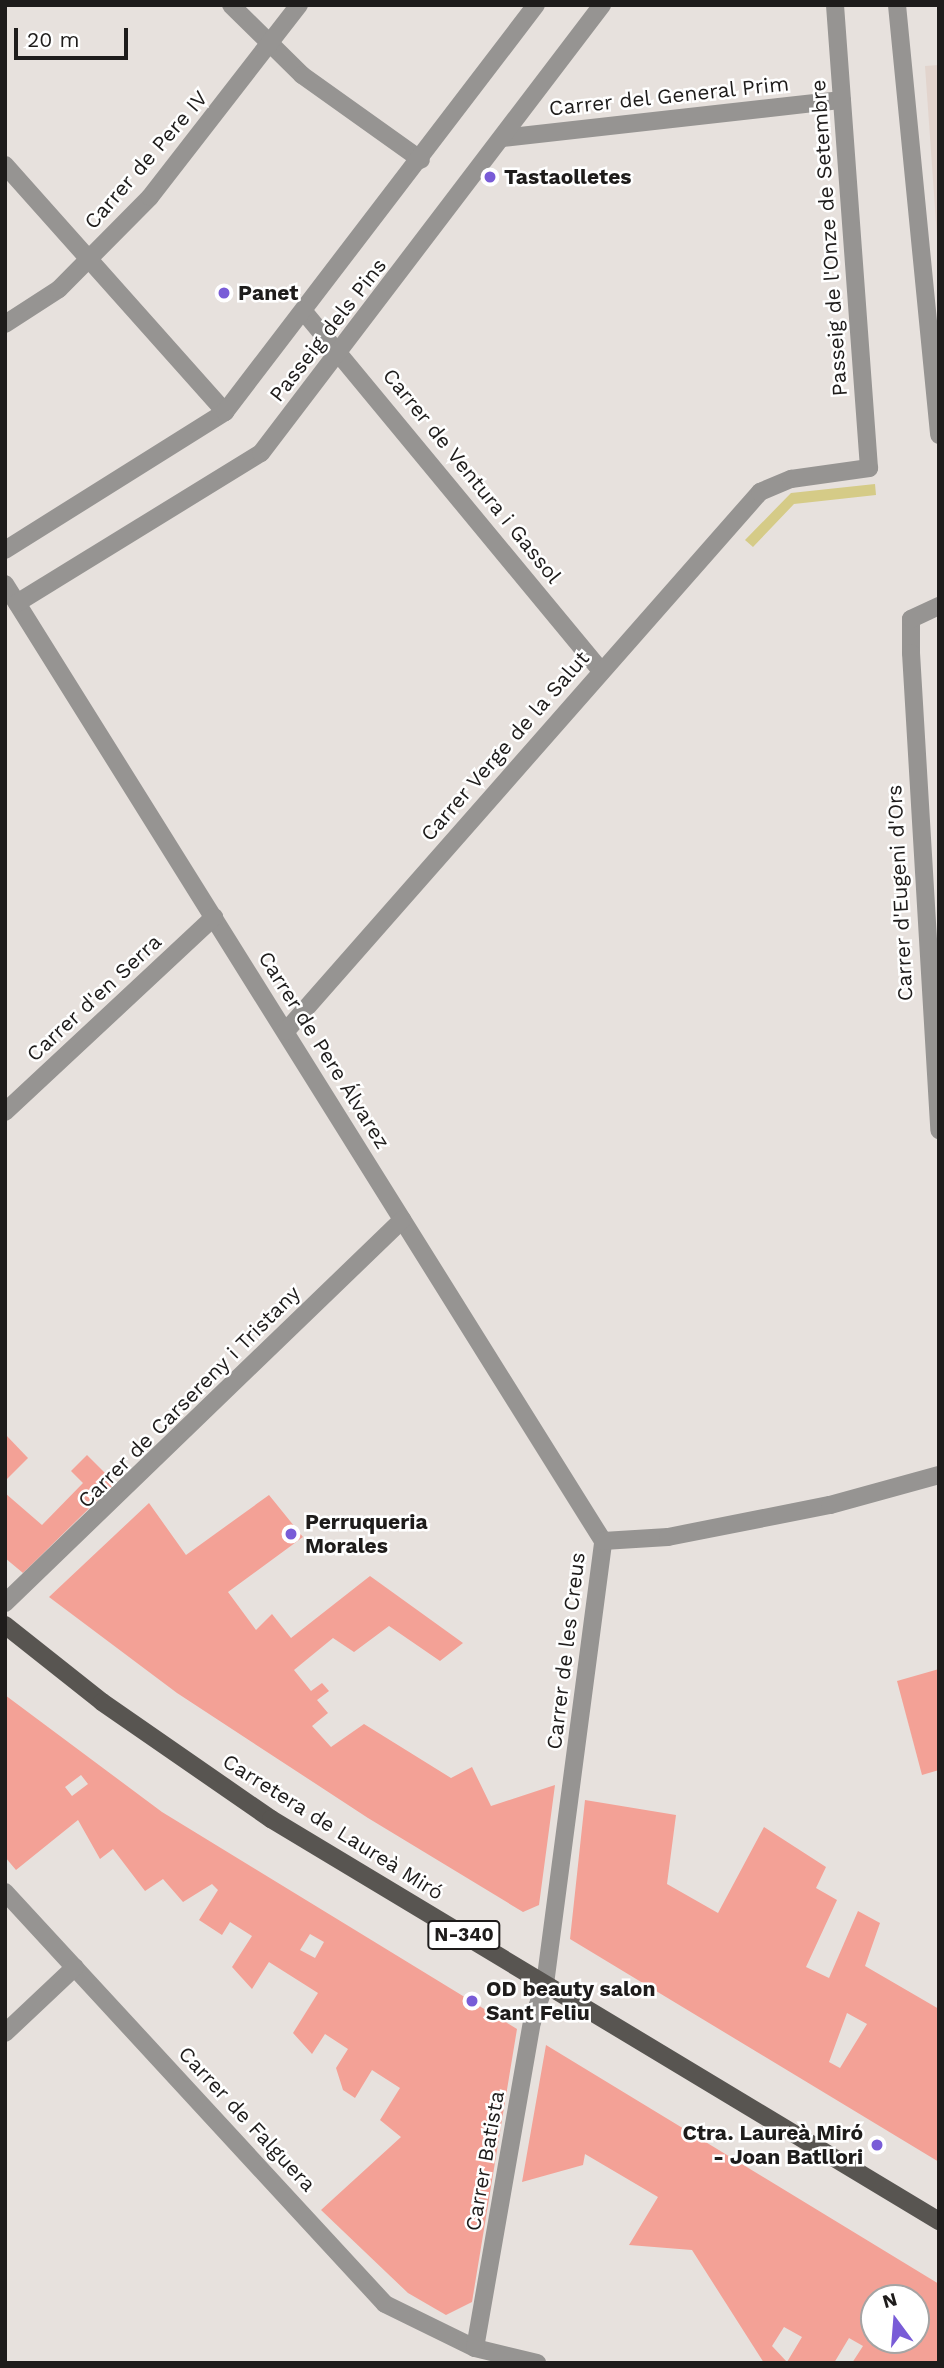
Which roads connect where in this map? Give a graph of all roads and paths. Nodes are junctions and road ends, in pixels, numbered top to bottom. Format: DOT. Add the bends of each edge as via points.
graph roads {
  1 [pos="231,5"];
  2 [pos="299,5"];
  3 [pos="536,5"];
  4 [pos="602,5"];
  5 [pos="835,5"];
  6 [pos="897,5"];
  7 [pos="274,42"];
  8 [pos="842,100"];
  9 [pos="502,138"];
  10 [pos="421,160"];
  11 [pos="5,165"];
  12 [pos="92,257"];
  13 [pos="304,313"];
  14 [pos="5,324"];
  15 [pos="340,352"];
  16 [pos="225,412"];
  17 [pos="939,435"];
  18 [pos="760,492"];
  19 [pos="5,550"];
  20 [pos="5,584"];
  21 [pos="17,603"];
  22 [pos="939,606"];
  23 [pos="601,671"];
  24 [pos="214,917"];
  25 [pos="286,1031"];
  26 [pos="5,1112"];
  27 [pos="939,1130"];
  28 [pos="402,1220"];
  29 [pos="939,1475"];
  30 [pos="603,1541"];
  31 [pos="5,1603"];
  32 [pos="5,1625"];
  33 [pos="5,1892"];
  34 [pos="75,1967"];
  35 [pos="545,1984"];
  36 [pos="5,2033"];
  37 [pos="939,2221"];
  38 [pos="475,2348"];
  39 [pos="537,2363"];
  1 -- 7 [label="street"];
  2 -- 7 [label="street, Carrer de Pere IV"];
  3 -- 10 [label="street, Passeig dels Pins"];
  4 -- 9 [label="street, Passeig dels Pins"];
  5 -- 8 [label="street, Passeig de l'Onze de Setembre"];
  6 -- 17 [label="street"];
  7 -- 10 [label="street" via="302,75"];
  7 -- 12 [label="street, Carrer de Pere IV" via="150,197"];
  8 -- 9 [label="street, Carrer del General Prim"];
  8 -- 18 [label="street, Passeig de l'Onze de Setembre" via="869,468 791,479"];
  9 -- 15 [label="street, Passeig dels Pins"];
  10 -- 13 [label="street, Passeig dels Pins"];
  11 -- 12 [label="street"];
  12 -- 14 [label="street, Carrer de Pere IV" via="59,289"];
  12 -- 16 [label="street" via="111,289"];
  13 -- 15 [label="street, Carrer de Ventura i Gassol"];
  13 -- 16 [label="street, Passeig dels Pins"];
  15 -- 21 [label="street, Passeig dels Pins" via="261,453"];
  15 -- 23 [label="street, Carrer de Ventura i Gassol"];
  16 -- 19 [label="street, Passeig dels Pins"];
  18 -- 23 [label="street, Carrer Verge de la Salut"];
  20 -- 21 [label="street, Carrer de Pere Álvarez"];
  21 -- 24 [label="street, Carrer de Pere Álvarez"];
  22 -- 27 [label="street, Carrer d'Eugeni d'Ors" via="911,619"];
  23 -- 25 [label="street, Carrer Verge de la Salut"];
  24 -- 25 [label="street, Carrer de Pere Álvarez"];
  24 -- 26 [label="street, Carrer d'en Serra"];
  25 -- 28 [label="street, Carrer de Pere Álvarez"];
  28 -- 30 [label="street, Carrer de Pere Álvarez"];
  28 -- 31 [label="street, Carrer de Carsereny i Tristany"];
  29 -- 30 [label="street, Carrer de les Creus" via="830,1505 695,1532"];
  30 -- 35 [label="street, Carrer de les Creus"];
  32 -- 35 [label="main road, Carretera de Laureà Miró / N-340" via="102,1702 271,1819"];
  33 -- 34 [label="street, Carrer de Falguera"];
  34 -- 36 [label="street"];
  34 -- 38 [label="street, Carrer de Falguera" via="385,2304"];
  35 -- 37 [label="main road, Carretera de Laureà Miró / N-340"];
  35 -- 38 [label="street, Carrer Batista" via="532,2022"];
  38 -- 39 [label="street, Carrer de Falguera"];
}
